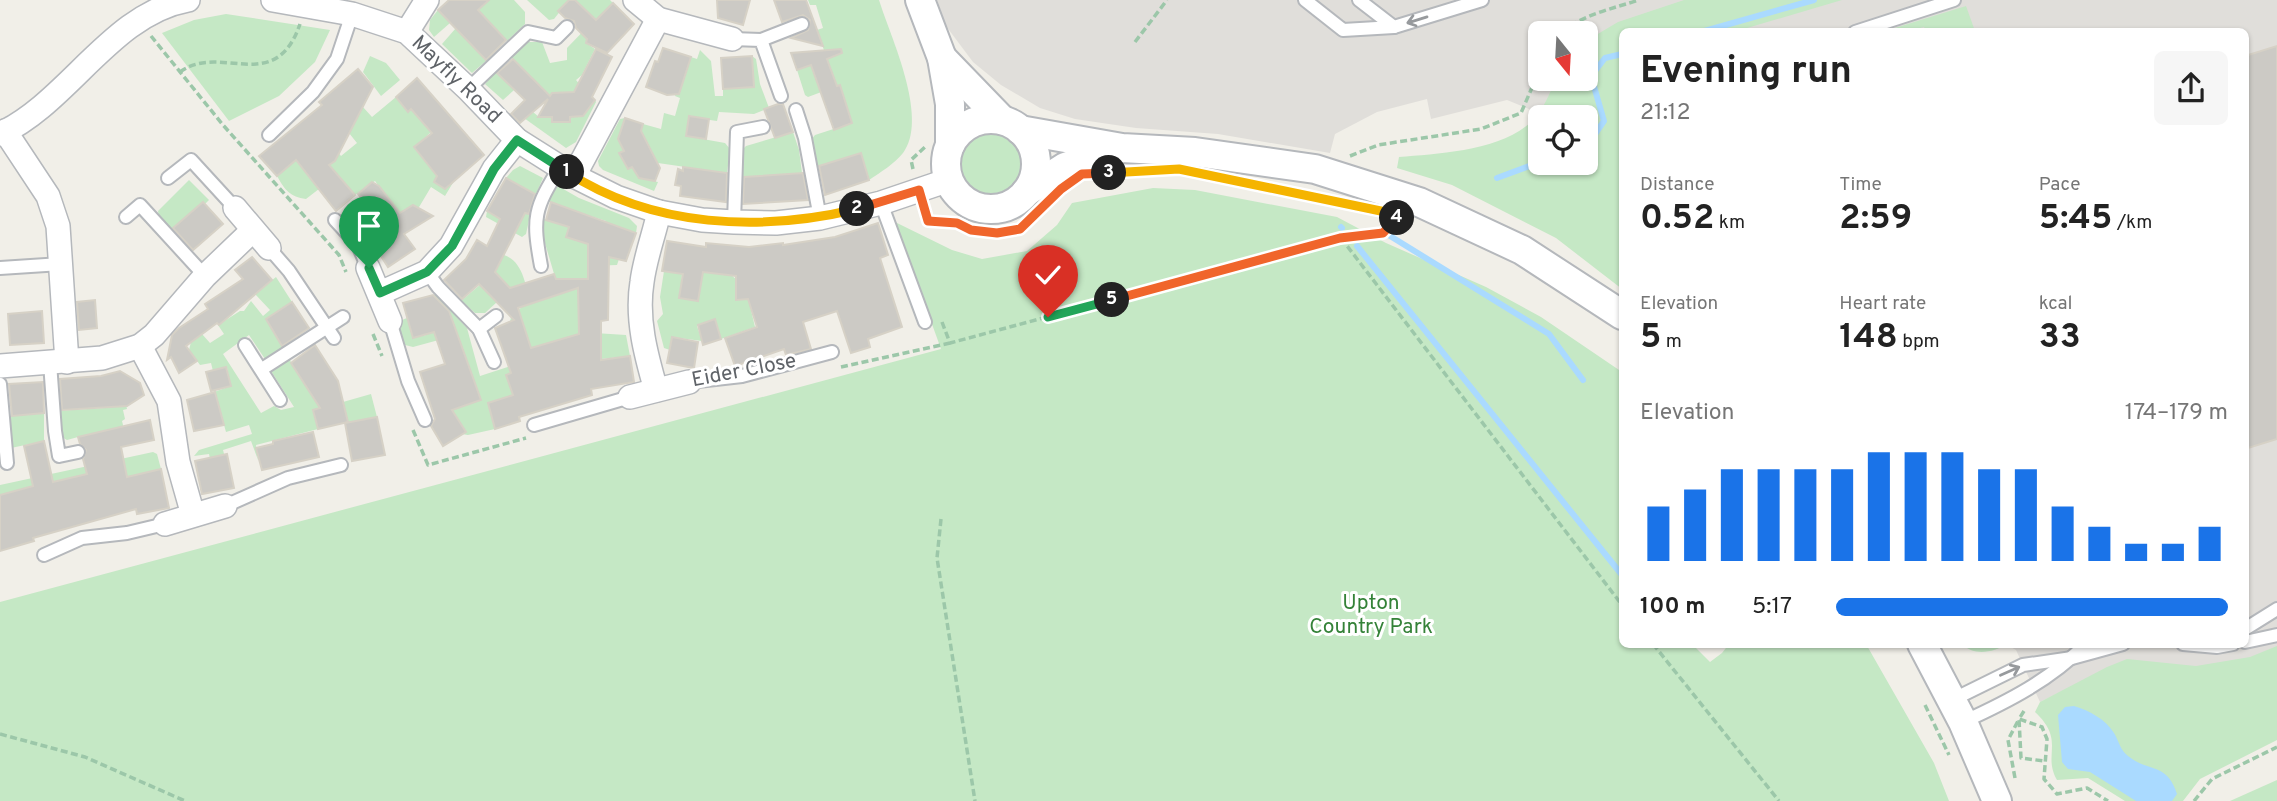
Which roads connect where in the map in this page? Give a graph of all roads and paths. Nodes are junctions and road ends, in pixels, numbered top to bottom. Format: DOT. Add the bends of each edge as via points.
graph roads {
  1 [pos="273,0"];
  2 [pos="427,0"];
  3 [pos="635,0"];
  4 [pos="920,0"];
  5 [pos="1167,0"];
  6 [pos="1306,0"];
  7 [pos="1359,0"];
  8 [pos="1482,0"];
  9 [pos="1639,0"];
  10 [pos="1954,0"];
  11 [pos="180,1"];
  12 [pos="314,9"];
  13 [pos="352,14"];
  14 [pos="658,19"];
  15 [pos="137,20"];
  16 [pos="1581,21"];
  17 [pos="802,24"];
  18 [pos="567,27"];
  19 [pos="1394,27"];
  20 [pos="1867,28"];
  21 [pos="407,32"];
  22 [pos="732,39"];
  23 [pos="761,40"];
  24 [pos="1135,42"];
  25 [pos="942,58"];
  26 [pos="180,72"];
  27 [pos="468,89"];
  28 [pos="1530,91"];
  29 [pos="781,96"];
  30 [pos="796,110"];
  31 [pos="223,125"];
  32 [pos="1011,125"];
  33 [pos="763,127"];
  34 [pos="3,132"];
  35 [pos="269,135"];
  36 [pos="517,140"];
  37 [pos="938,145"];
  38 [pos="1122,148"];
  39 [pos="1315,169"];
  40 [pos="567,172"];
  41 [pos="168,178"];
  42 [pos="950,180"];
  43 [pos="919,190"];
  44 [pos="1283,191"];
  45 [pos="1033,201"];
  46 [pos="1335,201"];
  47 [pos="881,203"];
  48 [pos="234,208"];
  49 [pos="659,212"];
  50 [pos="1387,212"];
  51 [pos="125,217"];
  52 [pos="820,218"];
  53 [pos="335,220"];
  54 [pos="734,222"];
  55 [pos="253,230"];
  56 [pos="1340,238"];
  57 [pos="269,248"];
  58 [pos="61,264"];
  59 [pos="541,265"];
  60 [pos="0,268"];
  61 [pos="369,268"];
  62 [pos="427,272"];
  63 [pos="205,275"];
  64 [pos="380,293"];
  65 [pos="1619,313"];
  66 [pos="342,317"];
  67 [pos="496,317"];
  68 [pos="940,317"];
  69 [pos="390,321"];
  70 [pos="926,322"];
  71 [pos="479,330"];
  72 [pos="330,332"];
  73 [pos="950,343"];
  74 [pos="245,345"];
  75 [pos="140,346"];
  76 [pos="832,352"];
  77 [pos="59,362"];
  78 [pos="494,362"];
  79 [pos="850,365"];
  80 [pos="0,366"];
  81 [pos="262,369"];
  82 [pos="689,382"];
  83 [pos="0,384"];
  84 [pos="656,390"];
  85 [pos="630,397"];
  86 [pos="280,400"];
  87 [pos="425,420"];
  88 [pos="534,425"];
  89 [pos="78,452"];
  90 [pos="7,463"];
  91 [pos="341,465"];
  92 [pos="225,506"];
  93 [pos="193,515"];
  94 [pos="942,519"];
  95 [pos="165,524"];
  96 [pos="44,555"];
  97 [pos="1619,600"];
  98 [pos="2277,609"];
  99 [pos="2249,626"];
  100 [pos="2277,635"];
  101 [pos="2249,641"];
  102 [pos="1656,648"];
  103 [pos="1924,648"];
  104 [pos="2082,648"];
  105 [pos="2108,648"];
  106 [pos="2072,658"];
  107 [pos="2020,695"];
  108 [pos="1921,697"];
  109 [pos="1958,711"];
  110 [pos="2019,719"];
  111 [pos="0,734"];
  112 [pos="2277,747"];
  113 [pos="2044,761"];
  114 [pos="1954,765"];
  115 [pos="2007,795"];
  116 [pos="185,801"];
  117 [pos="975,801"];
  118 [pos="1779,801"];
  119 [pos="2108,801"];
  120 [pos="2194,801"];
  1 -- 12 [label="street, Mayfly Road"];
  2 -- 21 [label="street"];
  3 -- 14 [label="street"];
  4 -- 25 [label="street"];
  5 -- 24 [label="path"];
  6 -- 19 [label="lane" via="1343,30"];
  7 -- 19 [label="lane"];
  8 -- 19 [label="lane, one-way"];
  9 -- 16 [label="path"];
  10 -- 20 [label="lane"];
  11 -- 15 [label="street"];
  12 -- 13 [label="street, Mayfly Road"];
  12 -- 26 [label="path" via="280,56 259,65 198,63"];
  13 -- 21 [label="street, Mayfly Road"];
  13 -- 35 [label="lane" via="337,59 313,92"];
  14 -- 22 [label="street"];
  14 -- 40 [label="street"];
  15 -- 26 [label="path"];
  15 -- 34 [label="street" via="37,109"];
  17 -- 23 [label="lane"];
  18 -- 27 [label="lane" via="556,38 528,32"];
  21 -- 27 [label="street, Mayfly Road"];
  22 -- 23 [label="lane"];
  23 -- 29 [label="lane"];
  25 -- 32 [label="street"];
  25 -- 37 [label="street" via="950,104"];
  26 -- 31 [label="path"];
  27 -- 36 [label="street, Mayfly Road"];
  28 -- 39 [label="path" via="1521,113 1481,129 1378,145"];
  30 -- 52 [label="lane"];
  32 -- 37 [label="street" via="987,118 976,121"];
  32 -- 38 [label="street"];
  32 -- 45 [label="street" via="1033,147"];
  33 -- 54 [label="lane" via="737,132"];
  34 -- 58 [label="street" via="48,196 58,226"];
  36 -- 40 [label="street, Mayfly Road"];
  36 -- 62 [label="street" via="494,169 452,246"];
  37 -- 42 [label="street"];
  37 -- 43 [label="path" via="911,160"];
  38 -- 39 [label="street" via="1195,152"];
  38 -- 45 [label="street" via="1065,167"];
  39 -- 65 [label="street" via="1419,202 1511,245"];
  40 -- 49 [label="street, Mayfly Road"];
  40 -- 59 [label="lane" via="546,190 537,214 534,230"];
  41 -- 48 [label="lane" via="191,159"];
  42 -- 43 [label="street, Mayfly Road"];
  42 -- 45 [label="street" via="961,198 988,209"];
  43 -- 45 [label="path" via="928,221 997,233 1020,229"];
  43 -- 47 [label="street, Mayfly Road"];
  44 -- 46 [label="path"];
  47 -- 52 [label="street, Mayfly Road"];
  47 -- 70 [label="lane"];
  48 -- 55 [label="street"];
  49 -- 54 [label="street, Mayfly Road"];
  49 -- 84 [label="street" via="642,281 640,319"];
  50 -- 56 [label="path" via="1400,215 1383,233"];
  51 -- 63 [label="lane" via="140,205"];
  52 -- 54 [label="street, Mayfly Road"];
  53 -- 61 [label="lane" via="358,246"];
  55 -- 57 [label="street"];
  55 -- 63 [label="street"];
  56 -- 73 [label="path"];
  56 -- 97 [label="path"];
  57 -- 72 [label="lane"];
  58 -- 60 [label="lane"];
  58 -- 77 [label="street"];
  61 -- 64 [label="street"];
  62 -- 64 [label="street"];
  62 -- 71 [label="lane"];
  63 -- 75 [label="street"];
  64 -- 69 [label="street"];
  66 -- 72 [label="lane"];
  67 -- 71 [label="lane"];
  68 -- 73 [label="path"];
  69 -- 87 [label="lane"];
  71 -- 78 [label="lane"];
  72 -- 81 [label="lane"];
  73 -- 79 [label="path"];
  74 -- 81 [label="lane"];
  75 -- 77 [label="street" via="102,358"];
  75 -- 93 [label="street" via="169,401 178,462"];
  76 -- 82 [label="lane, Eider Close" via="742,376"];
  77 -- 80 [label="street"];
  77 -- 89 [label="lane" via="55,431 60,456"];
  81 -- 86 [label="lane"];
  82 -- 84 [label="street, Eider Close"];
  83 -- 90 [label="lane"];
  84 -- 85 [label="street, Eider Close"];
  85 -- 88 [label="lane, Eider Close"];
  91 -- 92 [label="lane" via="288,478"];
  92 -- 93 [label="street"];
  93 -- 95 [label="street"];
  94 -- 117 [label="path" via="937,558"];
  95 -- 96 [label="lane" via="82,538"];
  98 -- 99 [label="lane"];
  100 -- 101 [label="lane"];
  102 -- 118 [label="path"];
  103 -- 109 [label="street"];
  104 -- 106 [label="lane"];
  105 -- 106 [label="lane"];
  106 -- 107 [label="lane"];
  109 -- 106 [label="lane, one-way" via="2023,665"];
  107 -- 109 [label="lane"];
  107 -- 110 [label="path" via="2025,709"];
  108 -- 114 [label="path"];
  109 -- 115 [label="street"];
  110 -- 113 [label="path" via="2042,727 2047,739"];
  110 -- 113 [label="path" via="2021,758"];
  110 -- 115 [label="path" via="2008,740"];
  111 -- 116 [label="path" via="85,758"];
  112 -- 120 [label="path" via="2212,779"];
  113 -- 119 [label="path" via="2044,779 2057,794 2087,788"];
}
